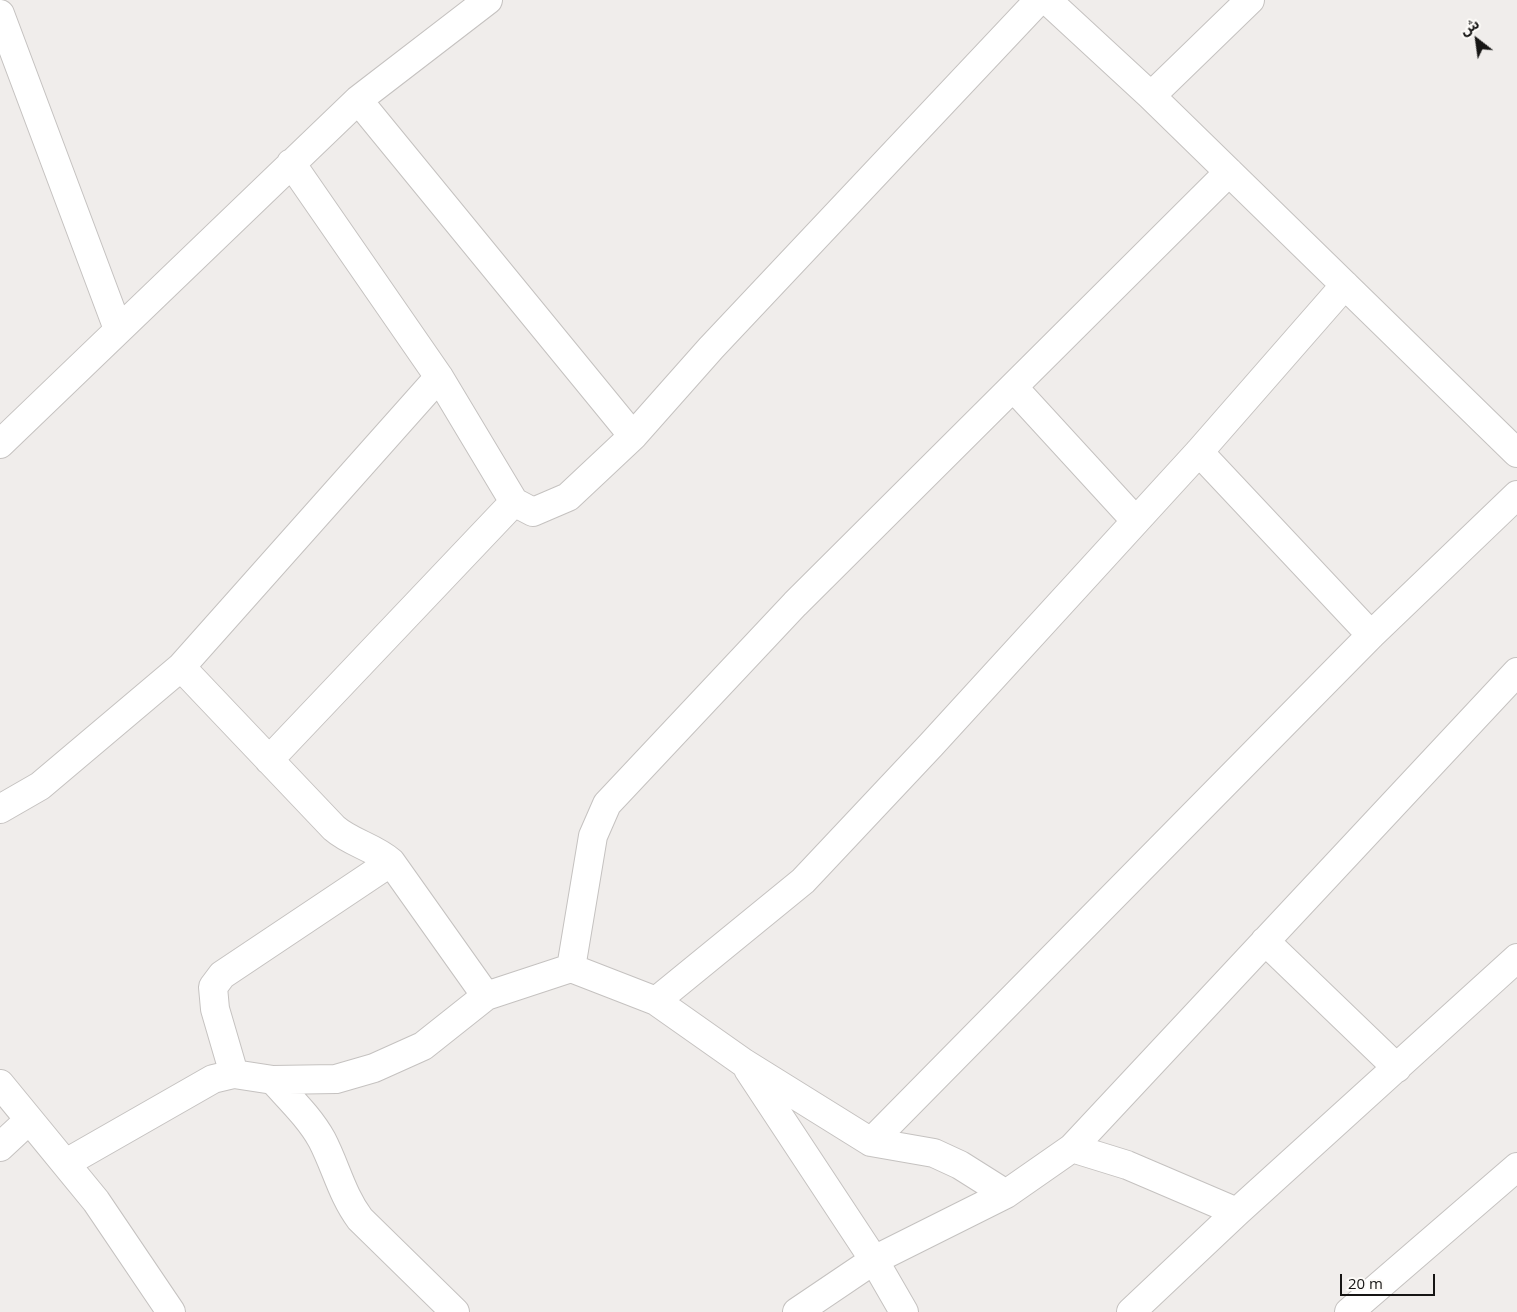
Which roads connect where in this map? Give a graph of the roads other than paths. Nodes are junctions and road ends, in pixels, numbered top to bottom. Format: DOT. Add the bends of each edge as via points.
graph roads {
  1 [pos="488,0"];
  2 [pos="1039,0"];
  3 [pos="1046,0"];
  4 [pos="1250,0"];
  5 [pos="0,14"];
  6 [pos="1150,96"];
  7 [pos="358,100"];
  8 [pos="291,163"];
  9 [pos="1229,172"];
  10 [pos="1344,285"];
  11 [pos="118,329"];
  12 [pos="439,377"];
  13 [pos="1013,387"];
  14 [pos="634,436"];
  15 [pos="0,444"];
  16 [pos="1199,452"];
  17 [pos="1517,453"];
  18 [pos="1517,495"];
  19 [pos="514,502"];
  20 [pos="1135,520"];
  21 [pos="1371,635"];
  22 [pos="181,667"];
  23 [pos="1517,672"];
  24 [pos="269,760"];
  25 [pos="0,809"];
  26 [pos="391,862"];
  27 [pos="1266,940"];
  28 [pos="1517,958"];
  29 [pos="571,968"];
  30 [pos="486,996"];
  31 [pos="656,1001"];
  32 [pos="744,1063"];
  33 [pos="1397,1068"];
  34 [pos="234,1074"];
  35 [pos="273,1080"];
  36 [pos="0,1084"];
  37 [pos="29,1120"];
  38 [pos="871,1142"];
  39 [pos="0,1147"];
  40 [pos="1072,1148"];
  41 [pos="66,1163"];
  42 [pos="1517,1167"];
  43 [pos="1006,1194"];
  44 [pos="1237,1212"];
  45 [pos="874,1260"];
  46 [pos="1146,1307"];
  47 [pos="171,1312"];
  48 [pos="456,1312"];
  49 [pos="797,1312"];
  50 [pos="904,1312"];
  51 [pos="1349,1312"];
  1 -- 7 [label="street"];
  2 -- 14 [label="street" via="711,348"];
  3 -- 6 [label="street"];
  4 -- 6 [label="street"];
  5 -- 11 [label="street"];
  6 -- 9 [label="street"];
  7 -- 8 [label="street"];
  7 -- 14 [label="street"];
  8 -- 11 [label="street"];
  8 -- 12 [label="street"];
  9 -- 10 [label="street"];
  9 -- 13 [label="street"];
  10 -- 16 [label="street"];
  10 -- 17 [label="street"];
  11 -- 15 [label="street"];
  12 -- 19 [label="street"];
  12 -- 22 [label="street"];
  13 -- 20 [label="street"];
  13 -- 29 [label="street" via="795,604 607,804 593,836"];
  14 -- 19 [label="street" via="568,497 533,512"];
  16 -- 20 [label="street"];
  16 -- 21 [label="street"];
  18 -- 21 [label="street"];
  19 -- 24 [label="street"];
  20 -- 31 [label="street" via="803,881"];
  21 -- 38 [label="street"];
  22 -- 24 [label="street"];
  22 -- 25 [label="street" via="40,786"];
  23 -- 27 [label="street"];
  24 -- 26 [label="street" via="344,836 380,852"];
  26 -- 30 [label="street"];
  26 -- 34 [label="street" via="222,975 213,987 215,1009"];
  27 -- 33 [label="street"];
  27 -- 40 [label="street"];
  28 -- 33 [label="street"];
  29 -- 30 [label="street"];
  29 -- 31 [label="street"];
  30 -- 35 [label="street" via="423,1046 374,1068 336,1079"];
  31 -- 32 [label="street"];
  32 -- 38 [label="street"];
  32 -- 45 [label="street"];
  33 -- 44 [label="street"];
  34 -- 35 [label="street"];
  34 -- 41 [label="street" via="213,1079 188,1091"];
  35 -- 48 [label="street" via="321,1139 348,1202 360,1219"];
  36 -- 37 [label="street"];
  37 -- 39 [label="street"];
  37 -- 41 [label="street"];
  38 -- 43 [label="street" via="934,1153"];
  40 -- 43 [label="street"];
  40 -- 44 [label="street" via="1126,1165"];
  41 -- 47 [label="street" via="96,1201"];
  42 -- 51 [label="street"];
  43 -- 45 [label="street"];
  44 -- 46 [label="street"];
  45 -- 49 [label="street"];
  45 -- 50 [label="street"];
}
